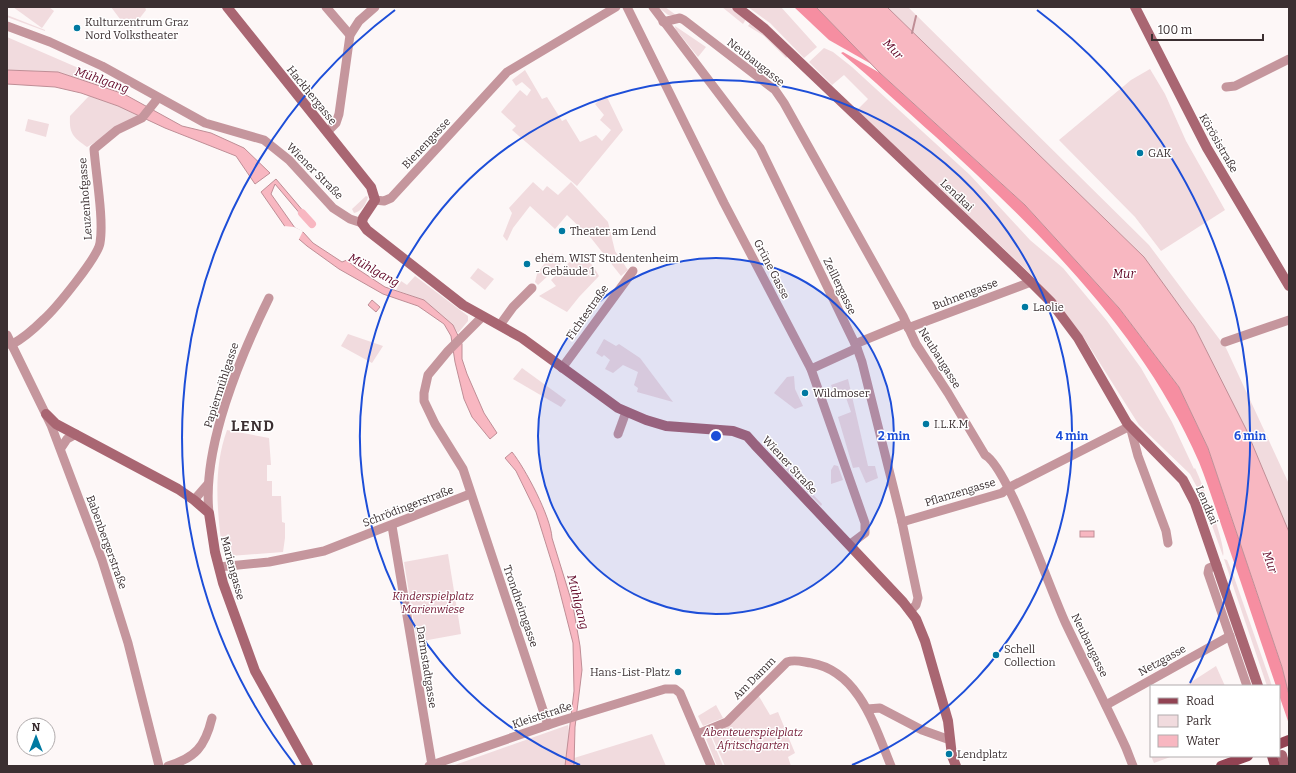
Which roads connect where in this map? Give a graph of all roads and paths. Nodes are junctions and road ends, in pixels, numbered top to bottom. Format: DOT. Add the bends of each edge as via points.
graph roads {
  1 [pos="227,7"];
  2 [pos="326,7"];
  3 [pos="375,7"];
  4 [pos="616,7"];
  5 [pos="627,7"];
  6 [pos="653,7"];
  7 [pos="737,7"];
  8 [pos="1135,7"];
  9 [pos="663,22"];
  10 [pos="7,26"];
  11 [pos="350,35"];
  12 [pos="1289,59"];
  13 [pos="1226,87"];
  14 [pos="158,98"];
  15 [pos="327,132"];
  16 [pos="375,200"];
  17 [pos="362,223"];
  18 [pos="633,271"];
  19 [pos="1031,282"];
  20 [pos="1289,286"];
  21 [pos="532,288"];
  22 [pos="269,298"];
  23 [pos="482,317"];
  24 [pos="1289,320"];
  25 [pos="500,325"];
  26 [pos="907,326"];
  27 [pos="7,335"];
  28 [pos="1225,342"];
  29 [pos="11,345"];
  30 [pos="856,346"];
  31 [pos="562,368"];
  32 [pos="810,369"];
  33 [pos="626,412"];
  34 [pos="46,414"];
  35 [pos="1130,426"];
  36 [pos="76,434"];
  37 [pos="618,434"];
  38 [pos="61,448"];
  39 [pos="208,484"];
  40 [pos="1008,488"];
  41 [pos="470,494"];
  42 [pos="194,500"];
  43 [pos="209,514"];
  44 [pos="902,522"];
  45 [pos="392,526"];
  46 [pos="1168,543"];
  47 [pos="849,545"];
  48 [pos="1217,565"];
  49 [pos="219,567"];
  50 [pos="910,611"];
  51 [pos="1230,636"];
  52 [pos="1247,685"];
  53 [pos="1258,685"];
  54 [pos="1106,705"];
  55 [pos="867,709"];
  56 [pos="212,718"];
  57 [pos="548,725"];
  58 [pos="698,734"];
  59 [pos="950,742"];
  60 [pos="1245,757"];
  61 [pos="1278,757"];
  62 [pos="430,765"];
  63 [pos="159,766"];
  64 [pos="168,766"];
  65 [pos="308,766"];
  66 [pos="712,766"];
  67 [pos="889,766"];
  68 [pos="956,766"];
  69 [pos="964,766"];
  70 [pos="1133,766"];
  71 [pos="1221,766"];
  72 [pos="1285,766"];
  1 -- 15 [label="main road, Hackhergasse"];
  2 -- 11 [label="street"];
  3 -- 11 [label="street" via="359,21"];
  4 -- 16 [label="street, Bienengasse" via="507,72 391,198 384,201"];
  5 -- 32 [label="street, Grüne Gasse"];
  6 -- 9 [label="street, Zeillergasse"];
  7 -- 19 [label="main road, Lendkai" via="765,29"];
  8 -- 20 [label="main road, Körösistraße" via="1207,148"];
  9 -- 26 [label="street, Neubaugasse" via="680,18 684,20 775,90"];
  9 -- 30 [label="street, Zeillergasse" via="760,148"];
  10 -- 14 [label="street, Wiener Straße" via="102,66"];
  11 -- 15 [label="street" via="339,114 336,123"];
  12 -- 13 [label="street" via="1235,86"];
  14 -- 17 [label="street, Wiener Straße" via="205,123 264,140 289,160 333,208"];
  14 -- 29 [label="street, Leuzenhofgasse" via="142,118 117,130 94,149 100,245 84,270 46,318 23,339"];
  15 -- 16 [label="main road, Hackhergasse" via="371,187"];
  16 -- 17 [label="main road"];
  17 -- 23 [label="main road, Wiener Straße" via="367,230 433,282"];
  18 -- 31 [label="street, Fichtestraße"];
  19 -- 26 [label="street, Buhnengasse"];
  19 -- 35 [label="main road, Lendkai" via="1051,302 1078,338"];
  21 -- 25 [label="street" via="513,306"];
  22 -- 39 [label="street, Papiermühlgasse" via="235,375 213,451"];
  23 -- 25 [label="main road, Wiener Straße"];
  23 -- 41 [label="street, Schrödingerstraße" via="448,350 428,375 424,393 424,401 435,424 463,469"];
  24 -- 28 [label="street"];
  25 -- 31 [label="main road, Wiener Straße"];
  26 -- 30 [label="street, Buhnengasse"];
  26 -- 40 [label="street, Neubaugasse" via="985,455 990,458"];
  27 -- 29 [label="street, Babenbergerstraße"];
  29 -- 34 [label="street, Babenbergerstraße"];
  30 -- 32 [label="street, Buhnengasse"];
  30 -- 44 [label="street, Zeillergasse"];
  31 -- 33 [label="main road, Wiener Straße"];
  32 -- 47 [label="street, Grüne Gasse" via="865,523 865,533"];
  33 -- 37 [label="street"];
  33 -- 47 [label="main road, Wiener Straße" via="666,426 720,429 746,436"];
  34 -- 36 [label="main road" via="56,424"];
  34 -- 38 [label="street, Babenbergerstraße"];
  35 -- 40 [label="street, Pflanzengasse"];
  35 -- 46 [label="street, Lendkai"];
  35 -- 48 [label="main road, Lendkai" via="1183,480 1196,503"];
  36 -- 38 [label="street" via="66,439"];
  36 -- 42 [label="main road"];
  38 -- 63 [label="street, Babenbergerstraße" via="125,632"];
  39 -- 42 [label="street"];
  39 -- 43 [label="street, Papiermühlgasse"];
  40 -- 44 [label="street, Pflanzengasse" via="1002,493"];
  40 -- 54 [label="street, Neubaugasse" via="1066,623"];
  41 -- 45 [label="street, Schrödingerstraße"];
  41 -- 57 [label="street, Trondheimgasse"];
  42 -- 43 [label="main road"];
  43 -- 49 [label="main road, Mariengasse"];
  44 -- 50 [label="street, Zeillergasse" via="918,598"];
  45 -- 49 [label="street, Schrödingerstraße" via="324,551 269,562"];
  45 -- 62 [label="street, Darmstadtgasse"];
  47 -- 50 [label="main road, Wiener Straße"];
  48 -- 51 [label="street" via="1208,570"];
  48 -- 53 [label="main road, Lendkai"];
  49 -- 65 [label="main road, Mariengasse" via="255,672"];
  50 -- 59 [label="main road, Wiener Straße" via="925,641 948,721"];
  51 -- 52 [label="street"];
  51 -- 54 [label="street, Netzgasse"];
  54 -- 70 [label="street, Neubaugasse"];
  55 -- 58 [label="street, Am Damm" via="850,685 837,673 820,664 793,660 787,662 727,722"];
  55 -- 59 [label="street" via="880,708"];
  55 -- 67 [label="street"];
  56 -- 64 [label="street" via="210,729 192,756"];
  57 -- 58 [label="street, Kleiststraße" via="665,689 675,689 680,693"];
  57 -- 62 [label="street, Kleiststraße"];
  58 -- 66 [label="street"];
  59 -- 68 [label="main road"];
  59 -- 69 [label="main road"];
  60 -- 71 [label="main road"];
  61 -- 72 [label="main road"];
}
